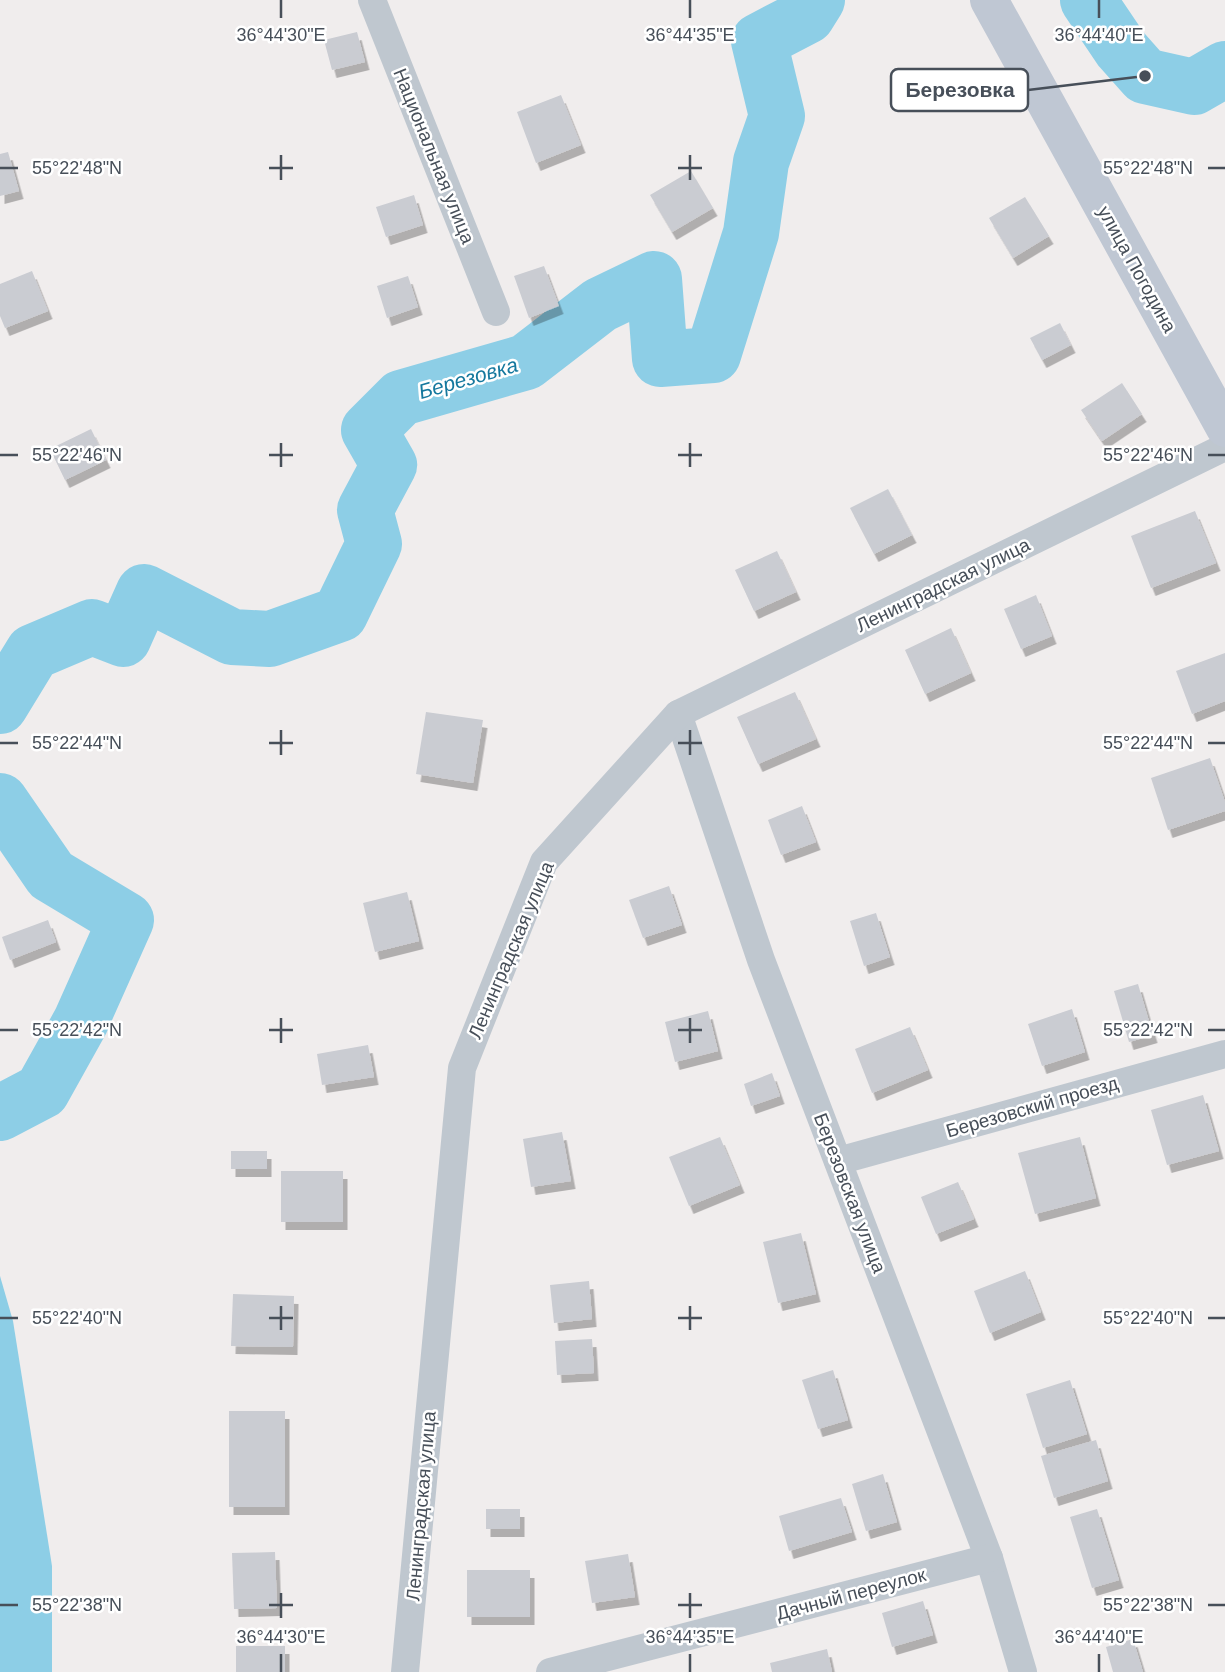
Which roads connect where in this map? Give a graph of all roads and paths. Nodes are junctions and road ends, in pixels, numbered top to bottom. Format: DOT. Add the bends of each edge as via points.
graph roads {
  1 [pos="372,0"];
  2 [pos="989,0"];
  3 [pos="496,312"];
  4 [pos="1225,428"];
  5 [pos="1225,447"];
  6 [pos="678,714"];
  7 [pos="1225,1054"];
  8 [pos="838,1161"];
  9 [pos="989,1558"];
  10 [pos="405,1672"];
  11 [pos="550,1672"];
  12 [pos="1023,1672"];
  1 -- 3 [label="street, Национальная улица"];
  2 -- 4 [label="street, улица Погодина"];
  5 -- 6 [label="street, Ленинградская улица"];
  6 -- 8 [label="street, Березовская улица" via="761,960"];
  6 -- 10 [label="street, Ленинградская улица" via="544,862 462,1068"];
  7 -- 8 [label="street, Березовский проезд"];
  8 -- 9 [label="street, Березовская улица"];
  9 -- 11 [label="street, Дачный переулок"];
  9 -- 12 [label="street, Березовская улица"];
}
